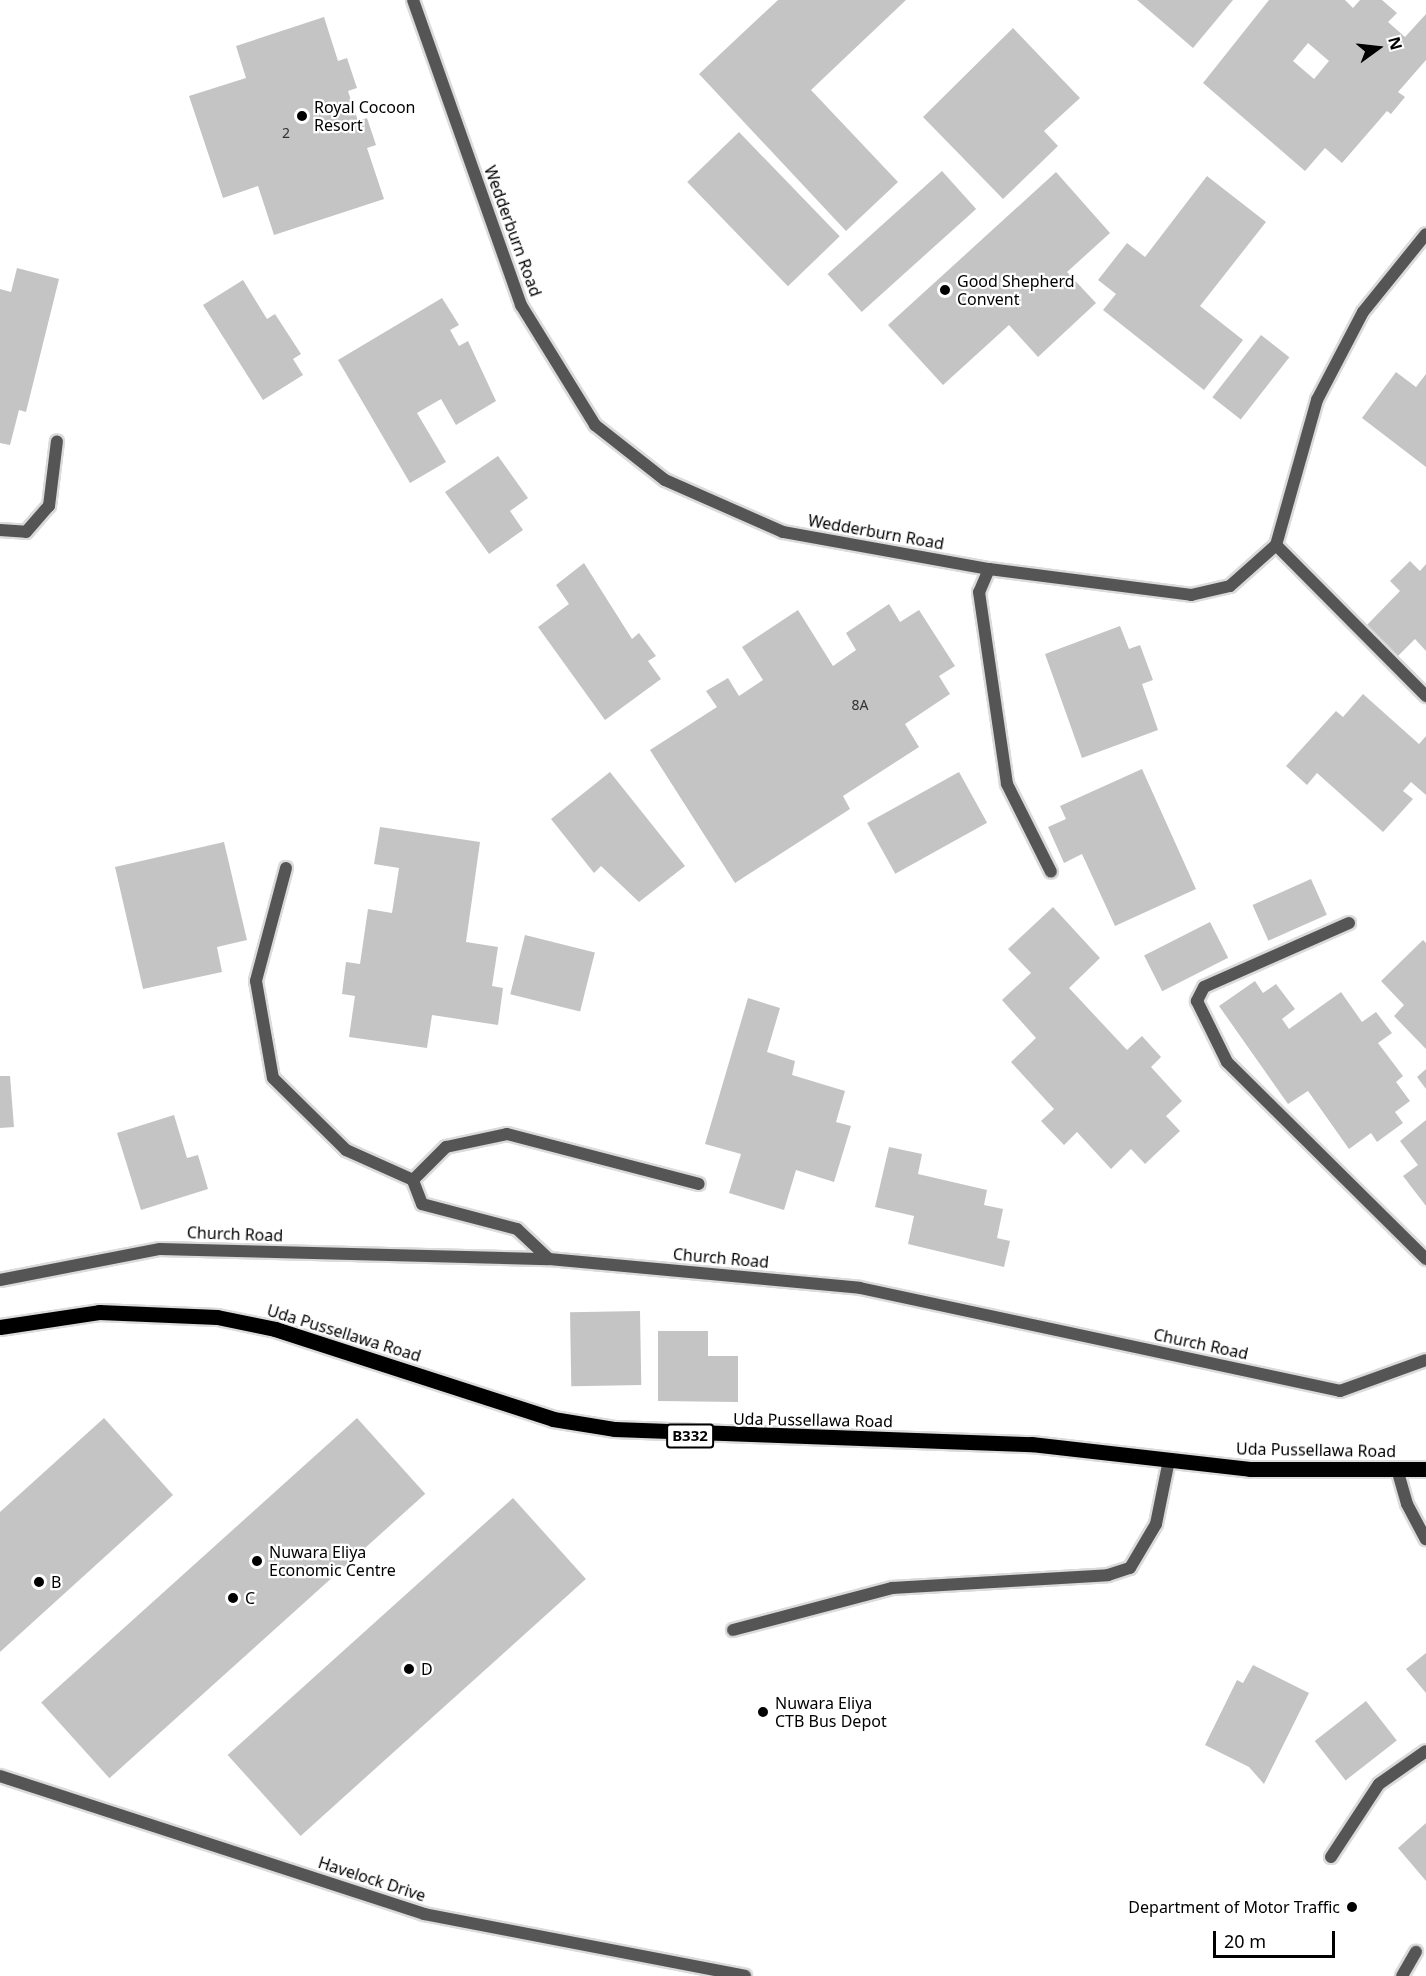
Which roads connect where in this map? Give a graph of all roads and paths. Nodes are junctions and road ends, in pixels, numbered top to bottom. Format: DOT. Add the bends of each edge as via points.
graph roads {
  1 [pos="413,0"];
  2 [pos="1426,234"];
  3 [pos="57,441"];
  4 [pos="0,530"];
  5 [pos="1276,545"];
  6 [pos="989,569"];
  7 [pos="1426,696"];
  8 [pos="286,868"];
  9 [pos="1052,872"];
  10 [pos="1349,923"];
  11 [pos="413,1180"];
  12 [pos="699,1185"];
  13 [pos="549,1259"];
  14 [pos="1426,1259"];
  15 [pos="0,1280"];
  16 [pos="0,1327"];
  17 [pos="1426,1360"];
  18 [pos="1169,1460"];
  19 [pos="1397,1469"];
  20 [pos="1426,1469"];
  21 [pos="1426,1539"];
  22 [pos="733,1630"];
  23 [pos="1426,1751"];
  24 [pos="0,1776"];
  25 [pos="1331,1857"];
  26 [pos="1416,1952"];
  27 [pos="745,1976"];
  28 [pos="1402,1976"];
  1 -- 6 [label="street, Wedderburn Road" via="521,305 595,425 665,480 783,531"];
  2 -- 5 [label="street" via="1363,312 1317,400"];
  3 -- 4 [label="street" via="49,506 26,532"];
  5 -- 6 [label="street, Wedderburn Road" via="1230,586 1191,595"];
  5 -- 7 [label="street"];
  6 -- 9 [label="street" via="979,592 1006,784"];
  8 -- 11 [label="street" via="256,981 273,1078 346,1150"];
  10 -- 14 [label="street" via="1204,987 1197,1001 1227,1062"];
  11 -- 12 [label="street" via="446,1147 507,1134"];
  11 -- 13 [label="street" via="422,1204 517,1229"];
  13 -- 15 [label="street, Church Road" via="160,1249"];
  13 -- 17 [label="street, Church Road" via="860,1288 1340,1391"];
  16 -- 18 [label="main road, Uda Pussellawa Road / B332" via="99,1312 217,1317 318,1342 554,1419 615,1429 1031,1444"];
  18 -- 19 [label="main road, Uda Pussellawa Road / B332" via="1250,1469"];
  18 -- 22 [label="street" via="1156,1524 1130,1568 1108,1575 892,1588"];
  19 -- 20 [label="main road, Uda Pussellawa Road / B332"];
  19 -- 21 [label="street" via="1407,1504"];
  23 -- 25 [label="street" via="1379,1784"];
  24 -- 27 [label="street, Havelock Drive" via="424,1914"];
  26 -- 28 [label="street"];
}
